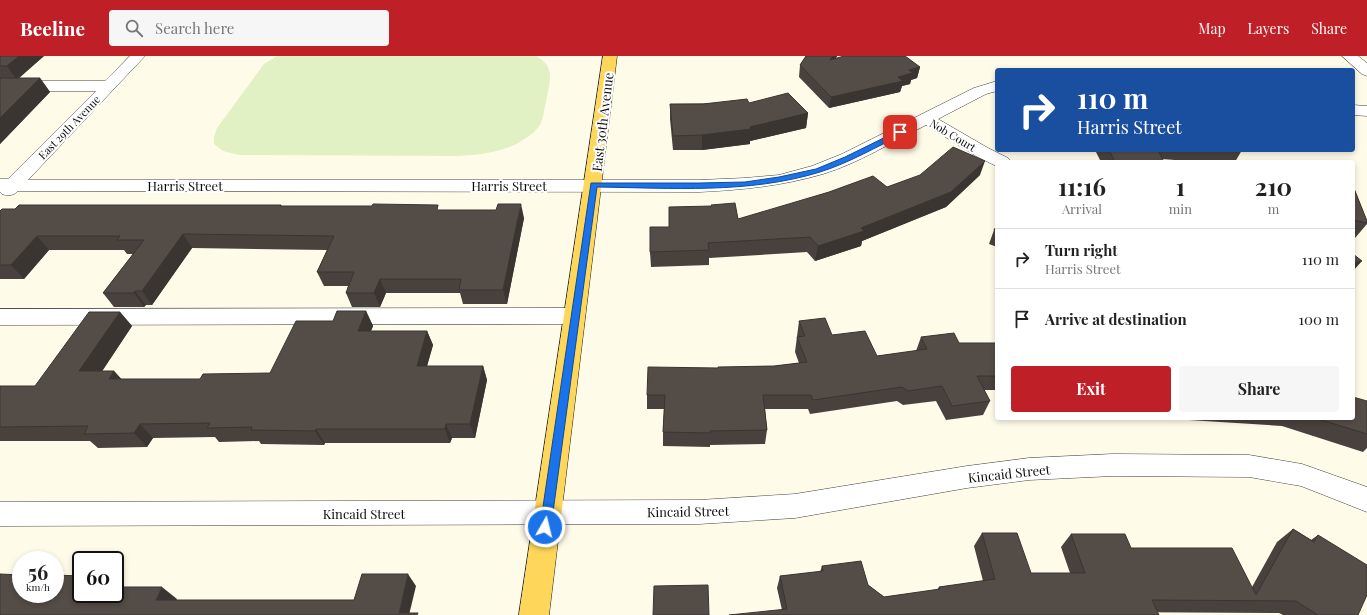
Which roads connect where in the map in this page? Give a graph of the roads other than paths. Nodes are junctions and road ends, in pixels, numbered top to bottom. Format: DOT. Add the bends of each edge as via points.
graph roads {
  1 [pos="138,56"];
  2 [pos="610,56"];
  3 [pos="1349,56"];
  4 [pos="1367,72"];
  5 [pos="0,86"];
  6 [pos="109,86"];
  7 [pos="995,87"];
  8 [pos="1355,110"];
  9 [pos="1367,111"];
  10 [pos="926,119"];
  11 [pos="998,160"];
  12 [pos="7,184"];
  13 [pos="594,185"];
  14 [pos="0,198"];
  15 [pos="574,316"];
  16 [pos="0,317"];
  17 [pos="1367,500"];
  18 [pos="547,512"];
  19 [pos="0,514"];
  20 [pos="534,615"];
  1 -- 6 [label="street, East 29th Avenue"];
  2 -- 13 [label="main road, East 30th Avenue"];
  3 -- 4 [label="street"];
  5 -- 6 [label="street"];
  6 -- 12 [label="street, East 29th Avenue"];
  7 -- 10 [label="street, Harris Street" via="980,91"];
  8 -- 9 [label="street"];
  10 -- 11 [label="street, Nob Court"];
  10 -- 13 [label="street, Harris Street" via="848,158 818,170 779,180 707,186"];
  12 -- 13 [label="street, Harris Street"];
  12 -- 14 [label="street, East 29th Avenue"];
  13 -- 15 [label="main road, East 30th Avenue"];
  15 -- 16 [label="street"];
  15 -- 18 [label="main road, East 30th Avenue"];
  17 -- 18 [label="street, Kincaid Street" via="1302,475 1248,466 1114,465 1029,469 795,506 699,512"];
  18 -- 19 [label="street, Kincaid Street"];
  18 -- 20 [label="main road, East 30th Avenue"];
}
